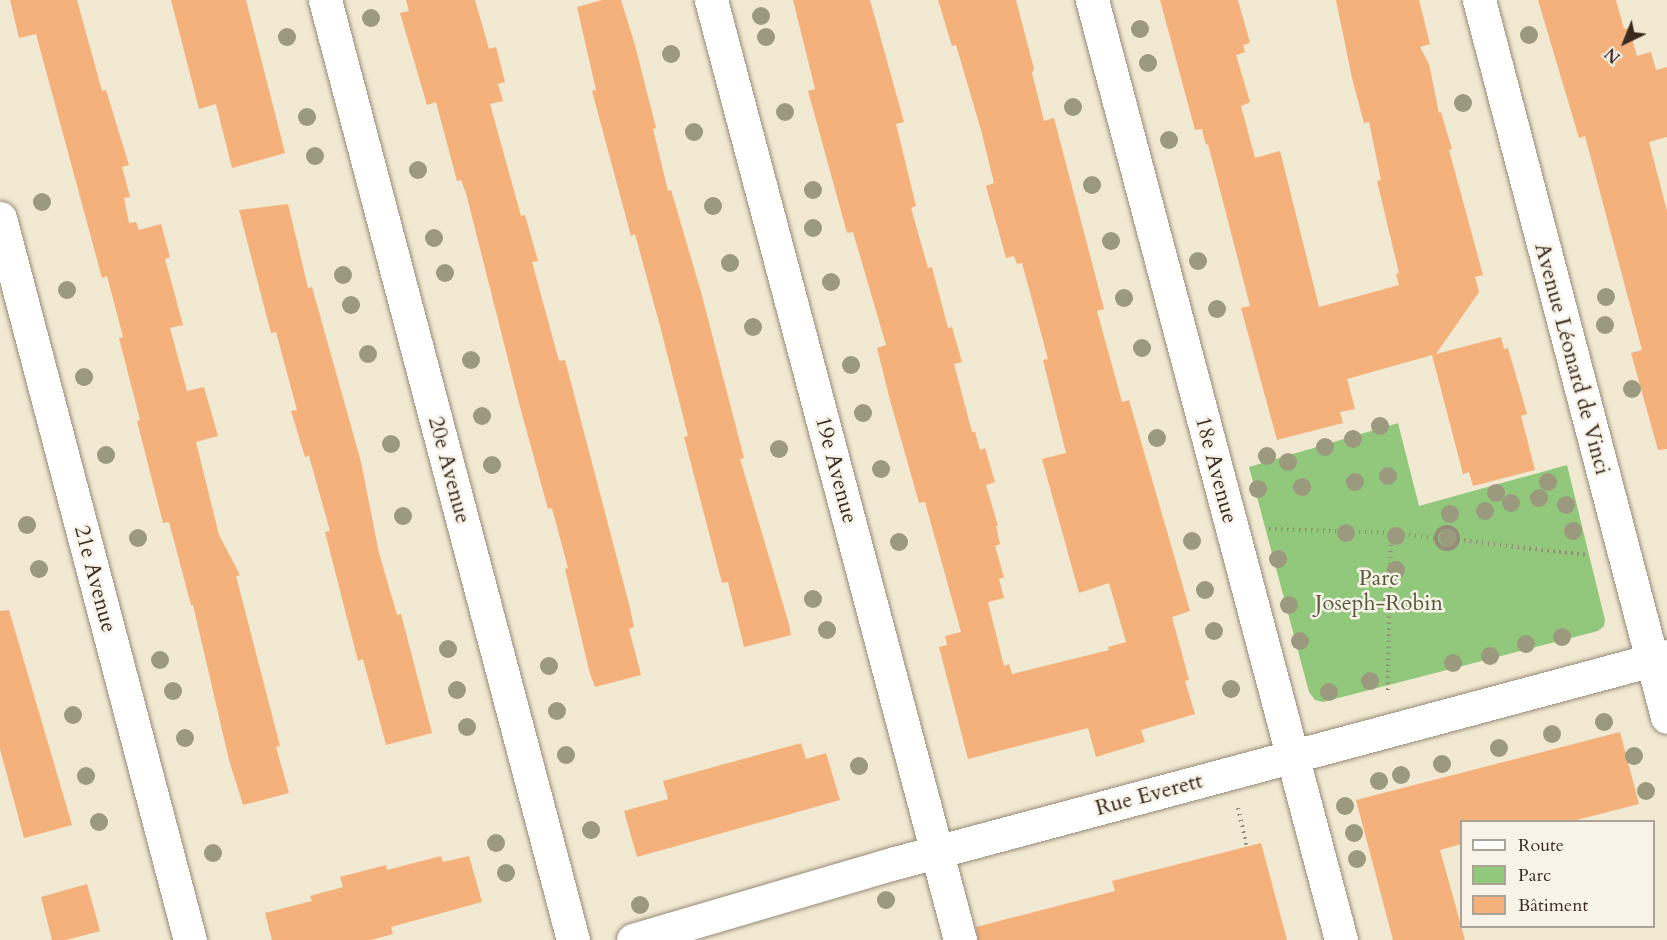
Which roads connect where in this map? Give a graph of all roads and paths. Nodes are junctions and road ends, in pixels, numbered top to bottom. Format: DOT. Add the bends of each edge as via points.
graph roads {
  1 [pos="325,0"];
  2 [pos="711,0"];
  3 [pos="1092,0"];
  4 [pos="1479,0"];
  5 [pos="0,218"];
  6 [pos="1262,529"];
  7 [pos="1391,533"];
  8 [pos="1436,538"];
  9 [pos="1458,540"];
  10 [pos="1595,555"];
  11 [pos="1659,658"];
  12 [pos="1388,690"];
  13 [pos="1667,717"];
  14 [pos="1292,755"];
  15 [pos="1238,808"];
  16 [pos="1247,847"];
  17 [pos="938,852"];
  18 [pos="190,940"];
  19 [pos="573,940"];
  20 [pos="633,940"];
  21 [pos="960,940"];
  22 [pos="1341,940"];
  1 -- 19 [label="street, 20e Avenue"];
  2 -- 17 [label="street, 19e Avenue"];
  3 -- 14 [label="street, 18e Avenue"];
  4 -- 11 [label="street, Avenue Léonard de Vinci"];
  5 -- 18 [label="street, 21e Avenue"];
  6 -- 7 [label="path"];
  7 -- 8 [label="path"];
  7 -- 12 [label="path"];
  8 -- 9 [label="path" via="1444,549 1454,547"];
  8 -- 9 [label="path" via="1439,531 1448,528 1454,530"];
  9 -- 10 [label="path"];
  11 -- 13 [label="street, Avenue Léonard de Vinci"];
  11 -- 14 [label="street, Rue Everett"];
  14 -- 17 [label="street, Rue Everett"];
  14 -- 22 [label="street, 18e Avenue"];
  15 -- 16 [label="path"];
  17 -- 20 [label="street, Rue Everett"];
  17 -- 21 [label="street, 19e Avenue"];
}
